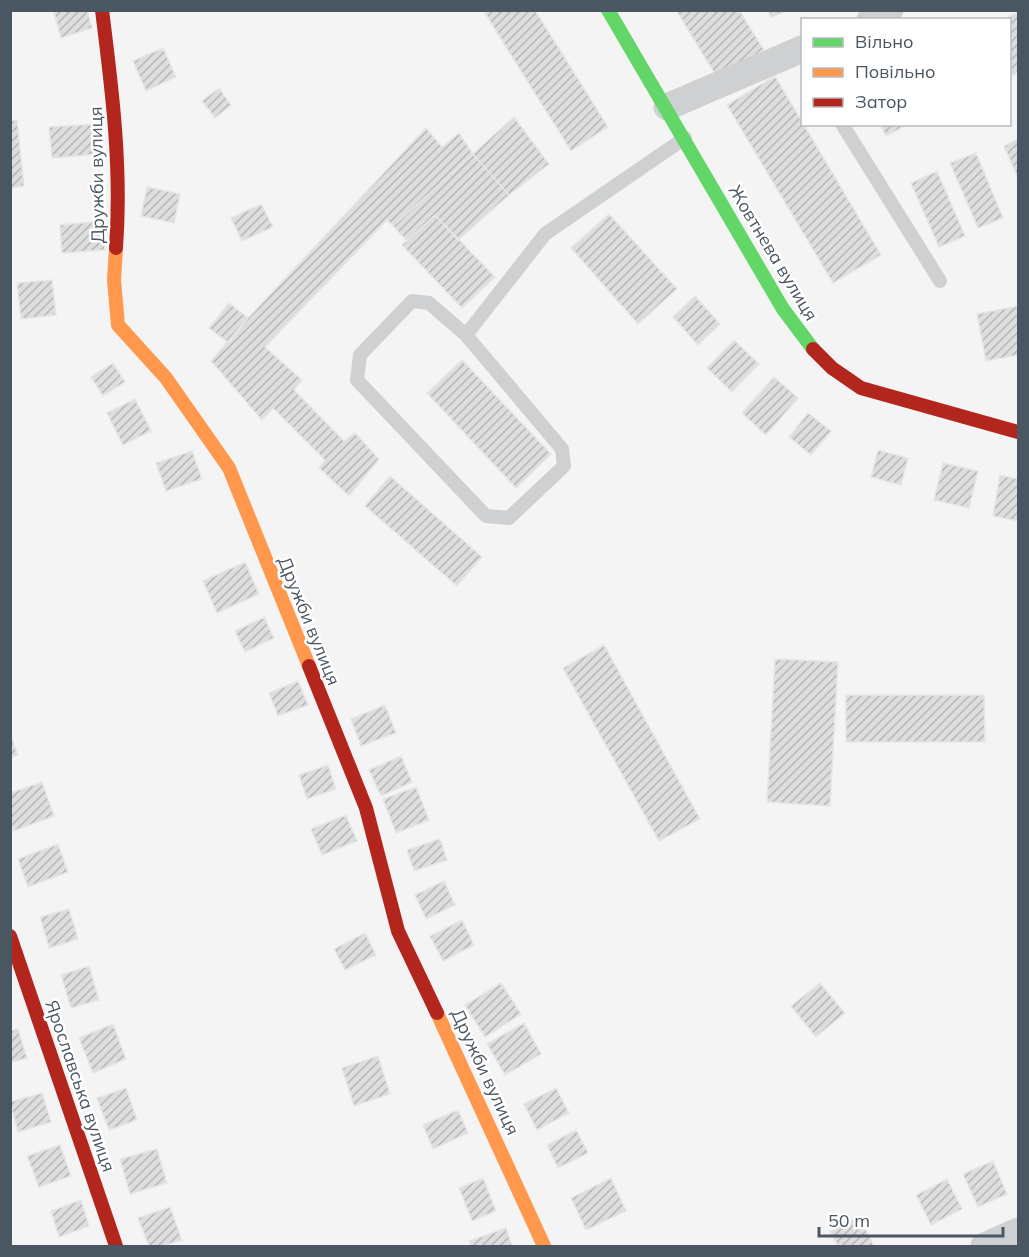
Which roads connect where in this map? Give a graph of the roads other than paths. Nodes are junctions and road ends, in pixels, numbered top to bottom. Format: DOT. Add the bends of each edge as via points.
graph roads {
  1 [pos="102,10"];
  2 [pos="608,10"];
  3 [pos="890,10"];
  4 [pos="874,18"];
  5 [pos="801,53"];
  6 [pos="668,107"];
  7 [pos="844,126"];
  8 [pos="685,138"];
  9 [pos="940,281"];
  10 [pos="466,336"];
  11 [pos="1018,432"];
  12 [pos="10,936"];
  13 [pos="1018,1231"];
  14 [pos="116,1246"];
  15 [pos="543,1246"];
  16 [pos="984,1246"];
  1 -- 15 [label="street, Дружби вулиця" via="115,117 119,210 114,280 118,325 166,378 229,468 366,808 398,930"];
  2 -- 6 [label="street, Жовтнева вулиця"];
  3 -- 4 [label="street"];
  5 -- 6 [label="street"];
  6 -- 8 [label="street, Жовтнева вулиця"];
  7 -- 9 [label="lane"];
  8 -- 10 [label="lane" via="546,234"];
  8 -- 11 [label="street, Жовтнева вулиця" via="783,309 808,345 831,368 861,388"];
  10 -- 10 [label="lane" via="429,303 412,301 360,356 357,380 486,516 509,518 564,466 562,449"];
  12 -- 14 [label="street, Ярославська вулиця"];
  13 -- 16 [label="street"];
}
